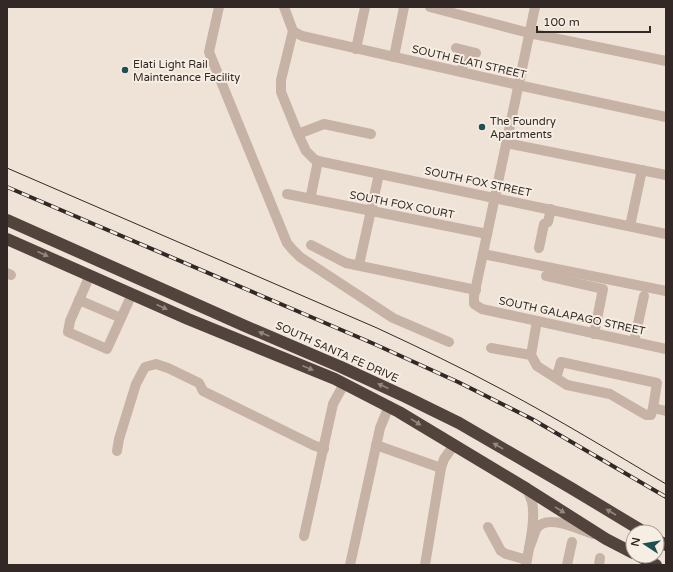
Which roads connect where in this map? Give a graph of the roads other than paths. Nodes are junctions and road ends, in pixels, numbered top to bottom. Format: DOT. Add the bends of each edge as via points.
graph roads {
  1 [pos="219,7"];
  2 [pos="284,7"];
  3 [pos="365,7"];
  4 [pos="404,7"];
  5 [pos="430,7"];
  6 [pos="535,7"];
  7 [pos="293,31"];
  8 [pos="529,33"];
  9 [pos="356,48"];
  10 [pos="456,48"];
  11 [pos="394,57"];
  12 [pos="666,61"];
  13 [pos="461,72"];
  14 [pos="518,85"];
  15 [pos="666,117"];
  16 [pos="298,134"];
  17 [pos="371,134"];
  18 [pos="506,143"];
  19 [pos="318,161"];
  20 [pos="642,170"];
  21 [pos="380,174"];
  22 [pos="666,175"];
  23 [pos="287,194"];
  24 [pos="495,198"];
  25 [pos="312,199"];
  26 [pos="551,210"];
  27 [pos="371,212"];
  28 [pos="7,220"];
  29 [pos="630,226"];
  30 [pos="487,234"];
  31 [pos="666,234"];
  32 [pos="7,239"];
  33 [pos="311,245"];
  34 [pos="539,248"];
  35 [pos="483,254"];
  36 [pos="359,266"];
  37 [pos="90,275"];
  38 [pos="546,276"];
  39 [pos="476,290"];
  40 [pos="666,291"];
  41 [pos="132,294"];
  42 [pos="644,296"];
  43 [pos="79,300"];
  44 [pos="121,318"];
  45 [pos="538,321"];
  46 [pos="594,334"];
  47 [pos="449,342"];
  48 [pos="634,342"];
  49 [pos="491,348"];
  50 [pos="666,349"];
  51 [pos="531,355"];
  52 [pos="556,378"];
  53 [pos="344,384"];
  54 [pos="388,406"];
  55 [pos="653,408"];
  56 [pos="666,411"];
  57 [pos="376,445"];
  58 [pos="454,445"];
  59 [pos="324,449"];
  60 [pos="117,451"];
  61 [pos="441,468"];
  62 [pos="527,489"];
  63 [pos="631,524"];
  64 [pos="488,527"];
  65 [pos="304,536"];
  66 [pos="606,539"];
  67 [pos="572,542"];
  68 [pos="529,548"];
  69 [pos="625,549"];
  70 [pos="526,563"];
  71 [pos="350,565"];
  72 [pos="424,565"];
  73 [pos="567,565"];
  1 -- 47 [label="street" via="209,52 287,243 300,258 394,318"];
  2 -- 7 [label="street"];
  3 -- 9 [label="street"];
  4 -- 11 [label="street"];
  5 -- 8 [label="street"];
  6 -- 8 [label="street"];
  7 -- 9 [label="street, SOUTH ELATI STREET" via="302,36"];
  7 -- 16 [label="street" via="281,80 281,92"];
  8 -- 12 [label="street"];
  8 -- 14 [label="street"];
  9 -- 11 [label="street, SOUTH ELATI STREET"];
  10 -- 13 [label="street" via="471,52"];
  11 -- 13 [label="street, SOUTH ELATI STREET"];
  13 -- 14 [label="street, SOUTH ELATI STREET"];
  14 -- 15 [label="street, SOUTH ELATI STREET"];
  14 -- 18 [label="street"];
  16 -- 17 [label="street" via="324,124"];
  16 -- 19 [label="street" via="306,151"];
  18 -- 20 [label="street"];
  18 -- 24 [label="street"];
  19 -- 21 [label="street, SOUTH FOX STREET"];
  19 -- 25 [label="street"];
  20 -- 22 [label="street"];
  20 -- 29 [label="street"];
  21 -- 24 [label="street, SOUTH FOX STREET"];
  21 -- 27 [label="street"];
  23 -- 25 [label="street, SOUTH FOX COURT"];
  24 -- 26 [label="street, SOUTH FOX STREET"];
  24 -- 30 [label="street"];
  25 -- 27 [label="street, SOUTH FOX COURT"];
  26 -- 29 [label="street, SOUTH FOX STREET"];
  26 -- 34 [label="street" via="548,222 544,224"];
  27 -- 30 [label="street, SOUTH FOX COURT"];
  27 -- 36 [label="street"];
  63 -- 28 [label="highway, SOUTH SANTA FE DRIVE, one-way" via="465,427 406,397"];
  29 -- 31 [label="street, SOUTH FOX STREET"];
  30 -- 35 [label="street"];
  32 -- 37 [label="highway, one-way"];
  33 -- 36 [label="street"];
  35 -- 39 [label="street"];
  35 -- 40 [label="street"];
  36 -- 39 [label="street"];
  37 -- 41 [label="highway"];
  37 -- 43 [label="street"];
  38 -- 46 [label="street" via="603,289"];
  39 -- 45 [label="street, SOUTH GALAPAGO STREET" via="474,304 482,309"];
  41 -- 44 [label="street"];
  41 -- 53 [label="highway, one-way"];
  42 -- 48 [label="street"];
  43 -- 44 [label="street"];
  43 -- 44 [label="street" via="68,332 107,349"];
  45 -- 46 [label="street, SOUTH GALAPAGO STREET"];
  45 -- 51 [label="street"];
  46 -- 48 [label="street, SOUTH GALAPAGO STREET"];
  48 -- 50 [label="street, SOUTH GALAPAGO STREET"];
  49 -- 51 [label="street"];
  51 -- 52 [label="street" via="537,366"];
  52 -- 55 [label="street" via="567,385 610,394 646,415 651,415"];
  52 -- 55 [label="street" via="561,362 656,383"];
  53 -- 54 [label="highway"];
  53 -- 59 [label="street" via="334,404"];
  54 -- 57 [label="street"];
  54 -- 58 [label="highway, one-way"];
  55 -- 56 [label="street"];
  57 -- 61 [label="street"];
  57 -- 71 [label="street"];
  58 -- 61 [label="street"];
  58 -- 62 [label="highway"];
  59 -- 60 [label="street" via="203,391 199,384 156,364 145,367 136,384"];
  59 -- 65 [label="street"];
  61 -- 72 [label="street"];
  62 -- 66 [label="highway, one-way"];
  62 -- 68 [label="street" via="532,502 533,516"];
  64 -- 70 [label="street" via="501,551"];
  66 -- 68 [label="street" via="560,523 546,522 538,527"];
  66 -- 69 [label="highway"];
  67 -- 73 [label="street"];
  68 -- 70 [label="street"];
}
